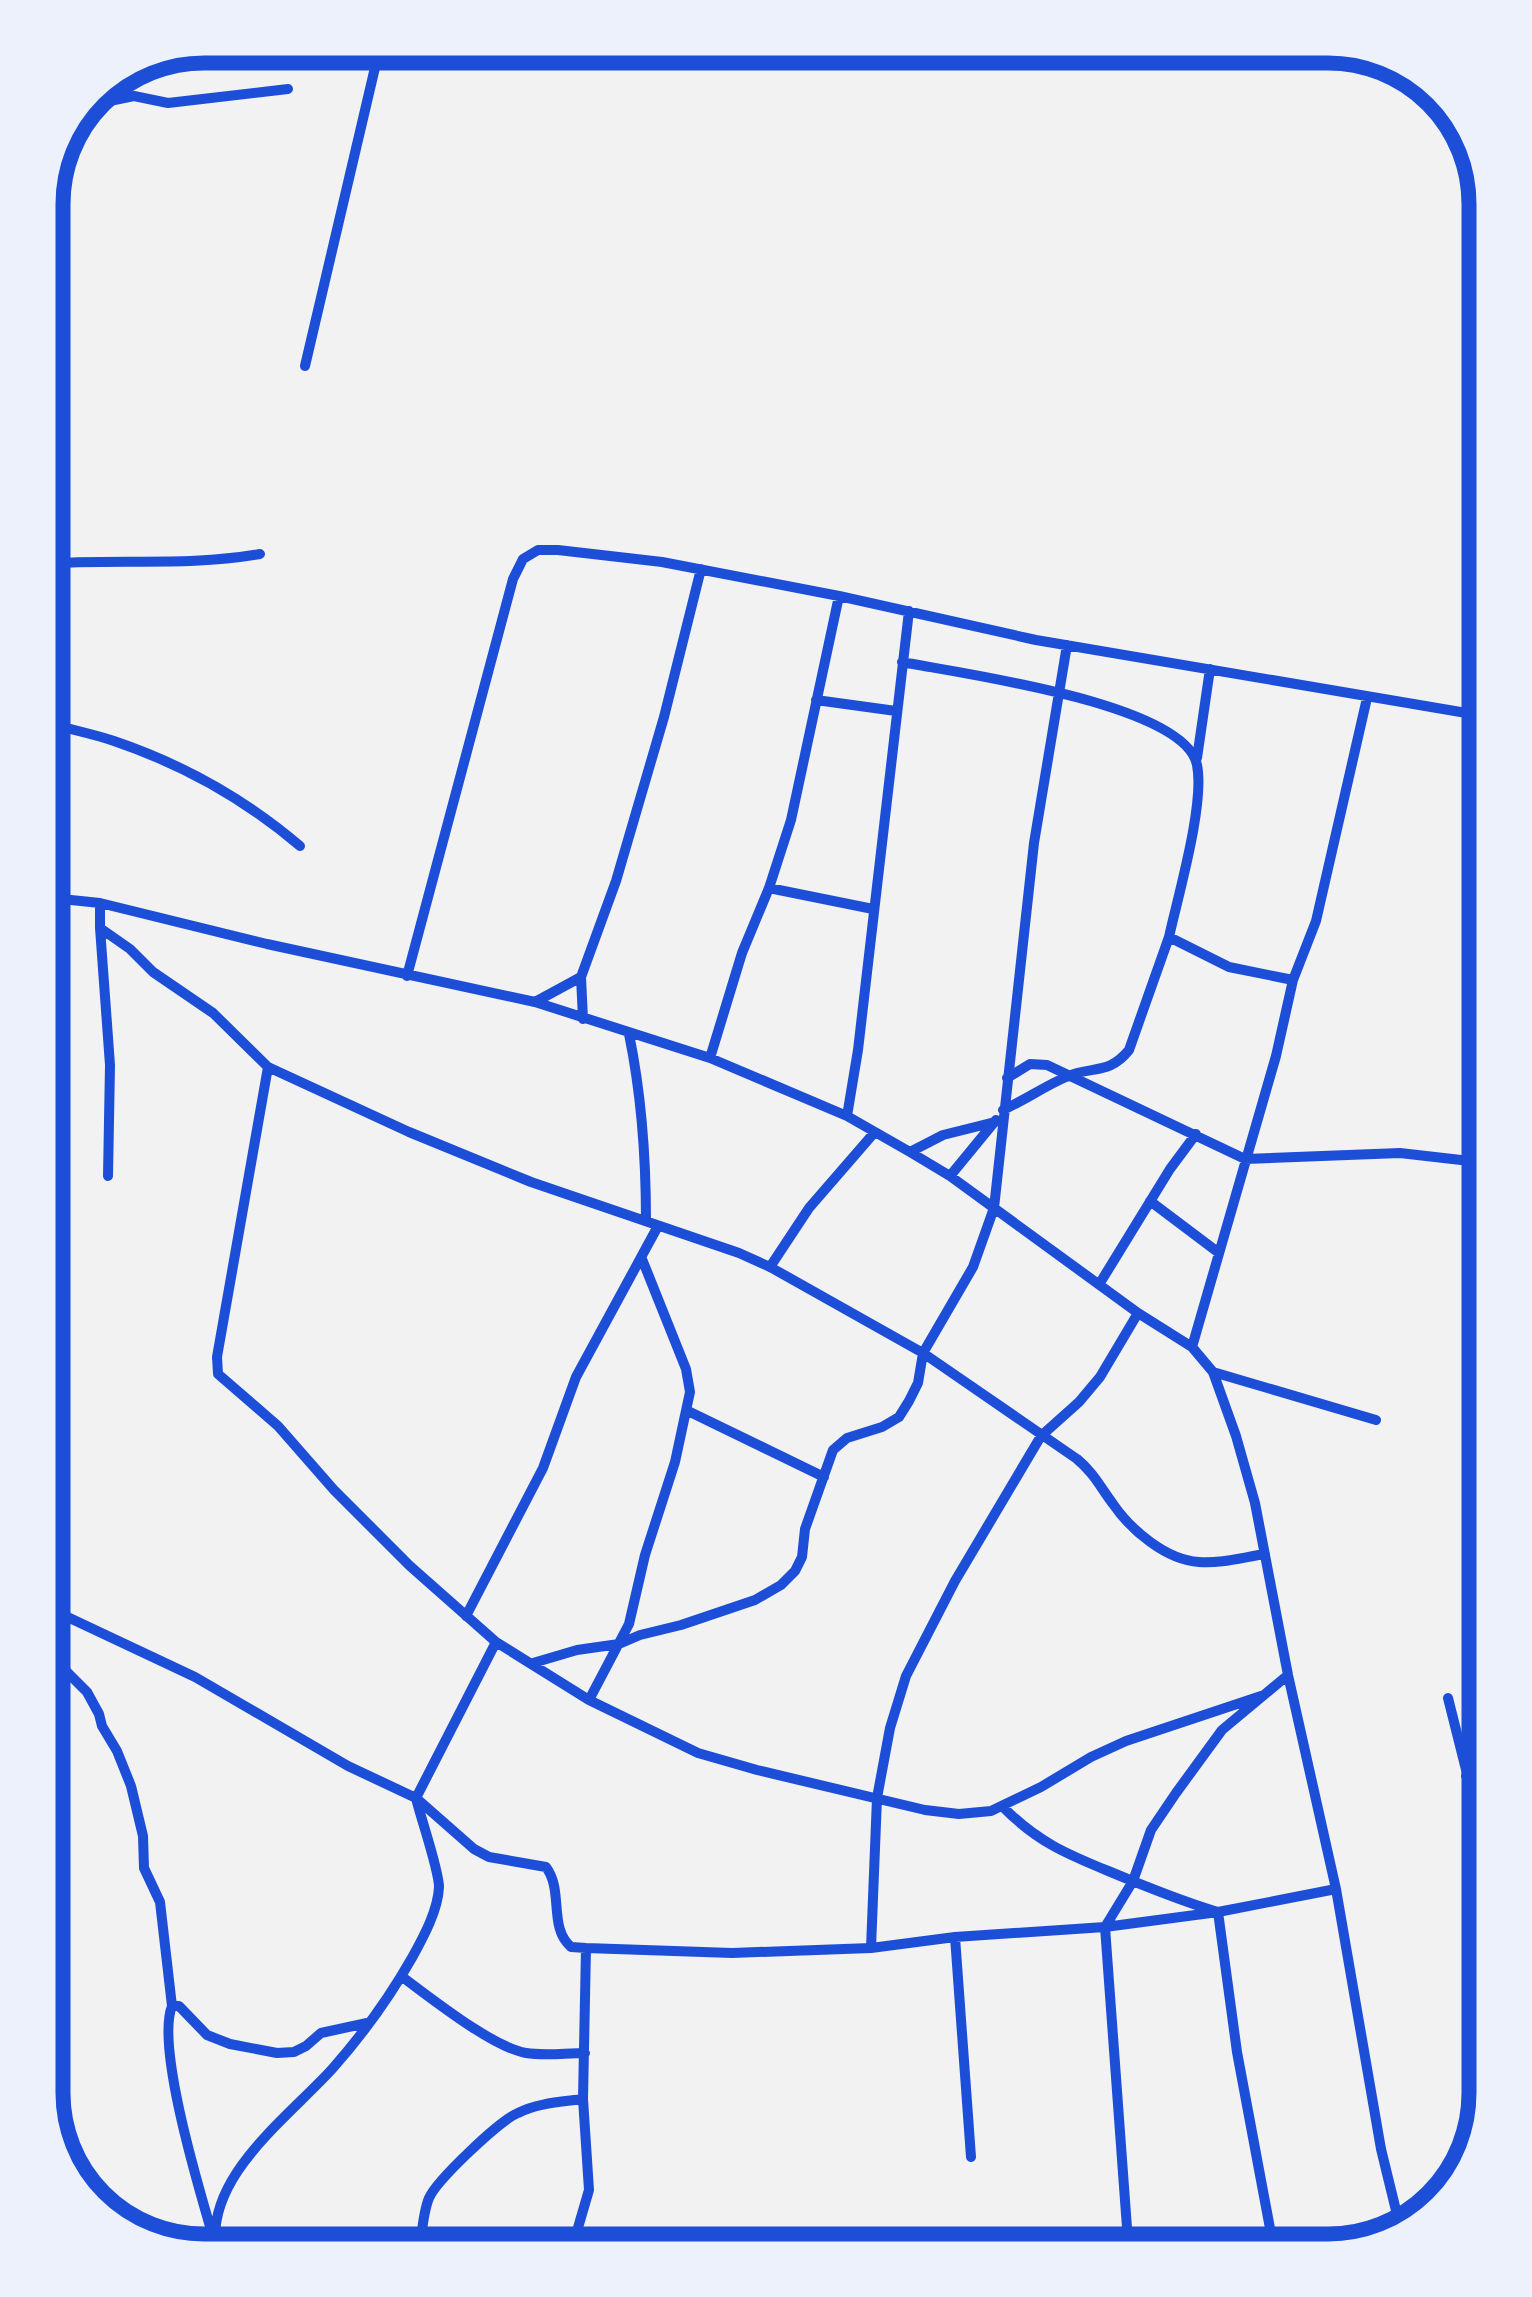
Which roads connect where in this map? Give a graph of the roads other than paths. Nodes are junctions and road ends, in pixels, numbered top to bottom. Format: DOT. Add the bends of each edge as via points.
graph roads {
  1 [pos="376,63"];
  2 [pos="288,88"];
  3 [pos="107,102"];
  4 [pos="305,366"];
  5 [pos="260,554"];
  6 [pos="63,563"];
  7 [pos="701,568"];
  8 [pos="839,596"];
  9 [pos="909,611"];
  10 [pos="1067,645"];
  11 [pos="902,662"];
  12 [pos="1210,669"];
  13 [pos="1061,692"];
  14 [pos="1367,698"];
  15 [pos="816,700"];
  16 [pos="896,711"];
  17 [pos="1469,714"];
  18 [pos="63,727"];
  19 [pos="1197,761"];
  20 [pos="300,846"];
  21 [pos="769,888"];
  22 [pos="63,899"];
  23 [pos="100,903"];
  24 [pos="873,909"];
  25 [pos="100,928"];
  26 [pos="1169,937"];
  27 [pos="407,976"];
  28 [pos="581,977"];
  29 [pos="1293,980"];
  30 [pos="535,1002"];
  31 [pos="583,1018"];
  32 [pos="629,1034"];
  33 [pos="710,1058"];
  34 [pos="268,1067"];
  35 [pos="1068,1076"];
  36 [pos="1007,1078"];
  37 [pos="1000,1115"];
  38 [pos="847,1116"];
  39 [pos="874,1133"];
  40 [pos="1196,1134"];
  41 [pos="910,1152"];
  42 [pos="1245,1159"];
  43 [pos="1469,1160"];
  44 [pos="108,1176"];
  45 [pos="950,1176"];
  46 [pos="646,1189"];
  47 [pos="1150,1202"];
  48 [pos="994,1208"];
  49 [pos="625,1213"];
  50 [pos="652,1223"];
  51 [pos="1219,1253"];
  52 [pos="642,1259"];
  53 [pos="770,1267"];
  54 [pos="1100,1283"];
  55 [pos="1138,1313"];
  56 [pos="1192,1347"];
  57 [pos="923,1353"];
  58 [pos="1213,1372"];
  59 [pos="688,1411"];
  60 [pos="1376,1420"];
  61 [pos="1041,1436"];
  62 [pos="824,1477"];
  63 [pos="1265,1554"];
  64 [pos="63,1615"];
  65 [pos="466,1616"];
  66 [pos="496,1642"];
  67 [pos="619,1644"];
  68 [pos="533,1663"];
  69 [pos="63,1668"];
  70 [pos="1288,1675"];
  71 [pos="1264,1695"];
  72 [pos="1448,1698"];
  73 [pos="589,1700"];
  74 [pos="1469,1775"];
  75 [pos="1466,1776"];
  76 [pos="1469,1787"];
  77 [pos="416,1798"];
  78 [pos="877,1798"];
  79 [pos="1002,1806"];
  80 [pos="1133,1881"];
  81 [pos="1336,1889"];
  82 [pos="1218,1912"];
  83 [pos="1106,1928"];
  84 [pos="956,1937"];
  85 [pos="586,1948"];
  86 [pos="872,1948"];
  87 [pos="401,1976"];
  88 [pos="172,2006"];
  89 [pos="368,2022"];
  90 [pos="585,2053"];
  91 [pos="583,2099"];
  92 [pos="971,2157"];
  93 [pos="1397,2216"];
  94 [pos="212,2234"];
  95 [pos="214,2234"];
  96 [pos="422,2234"];
  97 [pos="576,2234"];
  98 [pos="1128,2234"];
  99 [pos="1271,2234"];
  1 -- 4 [label="street"];
  2 -- 3 [label="street"];
  5 -- 6 [label="street"];
  7 -- 8 [label="street"];
  7 -- 27 [label="street" via="558,550 523,559"];
  7 -- 28 [label="street" via="616,881"];
  8 -- 9 [label="street"];
  8 -- 15 [label="street"];
  9 -- 10 [label="street"];
  9 -- 11 [label="street"];
  10 -- 12 [label="street"];
  10 -- 13 [label="street"];
  11 -- 13 [label="street"];
  11 -- 16 [label="street"];
  12 -- 14 [label="street"];
  12 -- 19 [label="street"];
  13 -- 19 [label="street" via="1145,718"];
  13 -- 36 [label="street"];
  14 -- 17 [label="street"];
  14 -- 29 [label="street" via="1316,921"];
  15 -- 16 [label="street"];
  15 -- 21 [label="street"];
  16 -- 24 [label="street"];
  18 -- 20 [label="street" via="159,758 247,805"];
  19 -- 26 [label="street" via="1195,812"];
  21 -- 24 [label="street"];
  21 -- 33 [label="street"];
  22 -- 23 [label="street"];
  23 -- 25 [label="street"];
  23 -- 27 [label="street"];
  24 -- 38 [label="street"];
  25 -- 34 [label="street"];
  25 -- 44 [label="street"];
  26 -- 29 [label="street" via="1228,967"];
  26 -- 35 [label="street" via="1129,1050 1105,1070"];
  27 -- 30 [label="street"];
  28 -- 30 [label="street"];
  28 -- 31 [label="street"];
  29 -- 42 [label="street"];
  30 -- 31 [label="street"];
  31 -- 32 [label="street"];
  32 -- 33 [label="street"];
  32 -- 46 [label="street"];
  33 -- 38 [label="street"];
  34 -- 49 [label="street" via="531,1182"];
  34 -- 65 [label="street" via="218,1374"];
  35 -- 36 [label="street" via="1038,1063"];
  35 -- 37 [label="street"];
  35 -- 40 [label="street"];
  36 -- 37 [label="street"];
  37 -- 41 [label="street"];
  37 -- 45 [label="street"];
  37 -- 48 [label="street"];
  38 -- 39 [label="street"];
  39 -- 41 [label="street"];
  39 -- 53 [label="street"];
  40 -- 42 [label="street"];
  40 -- 47 [label="street"];
  41 -- 45 [label="street"];
  42 -- 43 [label="street" via="1400,1153"];
  42 -- 51 [label="street"];
  45 -- 48 [label="street"];
  46 -- 49 [label="street"];
  46 -- 50 [label="street"];
  47 -- 51 [label="street"];
  47 -- 54 [label="street"];
  48 -- 54 [label="street"];
  48 -- 57 [label="street" via="973,1267"];
  49 -- 50 [label="street"];
  50 -- 52 [label="street"];
  50 -- 53 [label="street"];
  51 -- 56 [label="street"];
  52 -- 59 [label="street" via="690,1382"];
  52 -- 65 [label="street" via="577,1377 543,1468"];
  53 -- 57 [label="street"];
  54 -- 55 [label="street"];
  55 -- 56 [label="street"];
  55 -- 61 [label="street" via="1100,1377"];
  56 -- 58 [label="street"];
  57 -- 61 [label="street"];
  57 -- 62 [label="street" via="899,1417 847,1438"];
  58 -- 60 [label="street"];
  58 -- 63 [label="street"];
  59 -- 62 [label="street"];
  59 -- 67 [label="street"];
  61 -- 63 [label="street" via="1088,1468 1139,1534 1171,1553 1205,1563"];
  61 -- 78 [label="street" via="918,1650 890,1728"];
  62 -- 67 [label="street" via="802,1557 781,1585"];
  63 -- 70 [label="street"];
  64 -- 77 [label="street" via="196,1677"];
  65 -- 66 [label="street"];
  66 -- 68 [label="street"];
  66 -- 77 [label="street"];
  67 -- 68 [label="street"];
  67 -- 73 [label="street"];
  68 -- 73 [label="street"];
  69 -- 88 [label="street" via="87,1692 131,1786 144,1868 160,1902"];
  70 -- 71 [label="street"];
  70 -- 81 [label="street"];
  71 -- 79 [label="street" via="1126,1742"];
  71 -- 80 [label="street" via="1222,1730 1176,1793 1151,1830"];
  72 -- 75 [label="street"];
  73 -- 78 [label="street" via="698,1753"];
  74 -- 75 [label="street"];
  75 -- 76 [label="street"];
  77 -- 85 [label="street" via="489,1857 546,1867 563,1940"];
  77 -- 87 [label="street" via="439,1888"];
  78 -- 79 [label="street" via="959,1814"];
  78 -- 86 [label="street"];
  79 -- 80 [label="street" via="1065,1854"];
  80 -- 82 [label="street"];
  80 -- 83 [label="street"];
  81 -- 82 [label="street"];
  81 -- 93 [label="street"];
  82 -- 83 [label="street"];
  82 -- 99 [label="street"];
  83 -- 84 [label="street"];
  83 -- 98 [label="street"];
  84 -- 86 [label="street"];
  84 -- 92 [label="street"];
  85 -- 86 [label="street"];
  85 -- 90 [label="street"];
  87 -- 89 [label="street"];
  87 -- 90 [label="street" via="512,2049"];
  88 -- 89 [label="street" via="207,2036 277,2053"];
  88 -- 94 [label="street" via="176,2091"];
  89 -- 95 [label="street" via="253,2150 224,2191"];
  90 -- 91 [label="street"];
  91 -- 96 [label="street" via="532,2107 502,2122 444,2177 426,2204"];
  91 -- 97 [label="street" via="589,2189"];
}
